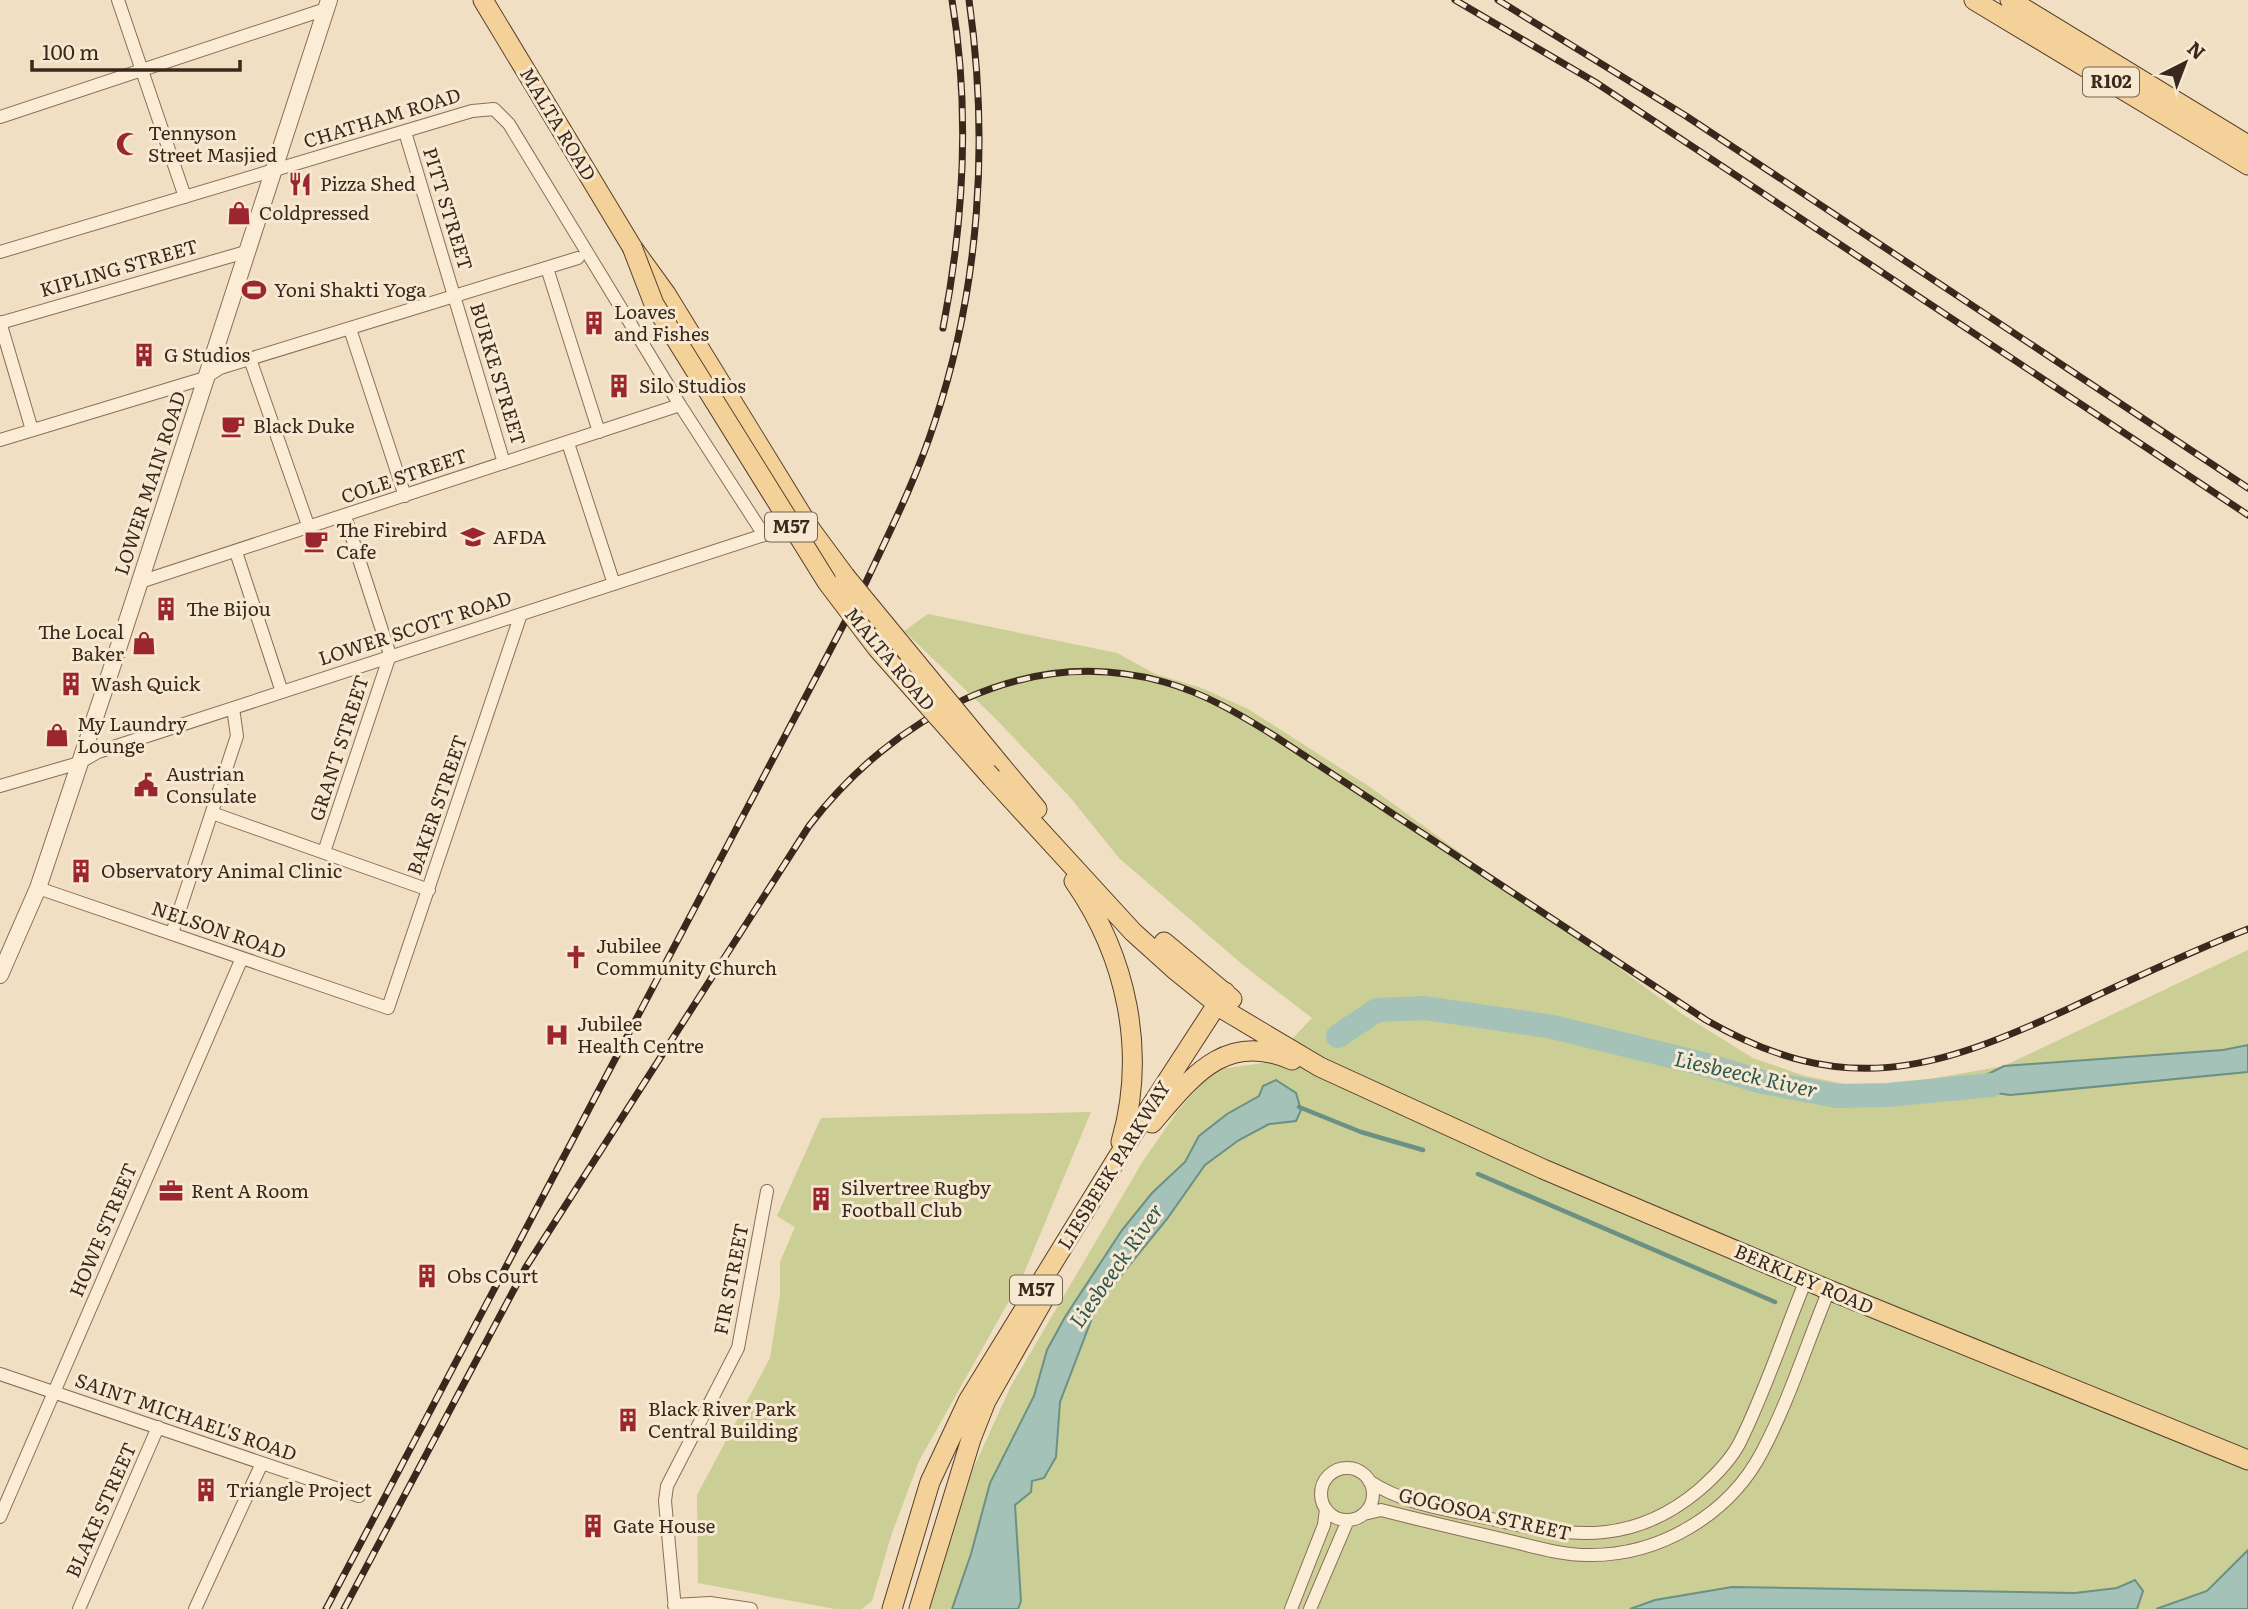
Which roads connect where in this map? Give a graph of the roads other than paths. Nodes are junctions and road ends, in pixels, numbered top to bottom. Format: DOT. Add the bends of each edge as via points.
graph roads {
  1 [pos="118,0"];
  2 [pos="483,0"];
  3 [pos="1974,0"];
  4 [pos="2010,0"];
  5 [pos="327,5"];
  6 [pos="2106,69"];
  7 [pos="142,71"];
  8 [pos="0,117"];
  9 [pos="405,132"];
  10 [pos="2248,145"];
  11 [pos="2248,165"];
  12 [pos="274,171"];
  13 [pos="185,197"];
  14 [pos="632,247"];
  15 [pos="249,251"];
  16 [pos="0,252"];
  17 [pos="578,258"];
  18 [pos="547,268"];
  19 [pos="454,296"];
  20 [pos="0,322"];
  21 [pos="350,329"];
  22 [pos="250,359"];
  23 [pos="205,378"];
  24 [pos="680,405"];
  25 [pos="32,430"];
  26 [pos="599,432"];
  27 [pos="0,440"];
  28 [pos="568,443"];
  29 [pos="505,463"];
  30 [pos="405,496"];
  31 [pos="345,516"];
  32 [pos="309,528"];
  33 [pos="764,534"];
  34 [pos="236,552"];
  35 [pos="140,582"];
  36 [pos="614,584"];
  37 [pos="522,614"];
  38 [pos="390,655"];
  39 [pos="282,691"];
  40 [pos="233,708"];
  41 [pos="79,763"];
  42 [pos="0,786"];
  43 [pos="1021,811"];
  44 [pos="212,813"];
  45 [pos="324,852"];
  46 [pos="38,888"];
  47 [pos="429,890"];
  48 [pos="172,933"];
  49 [pos="242,958"];
  50 [pos="0,975"];
  51 [pos="1225,1002"];
  52 [pos="388,1008"];
  53 [pos="1320,1067"];
  54 [pos="1364,1088"];
  55 [pos="1152,1123"];
  56 [pos="1116,1160"];
  57 [pos="767,1191"];
  58 [pos="1806,1280"];
  59 [pos="1829,1290"];
  60 [pos="0,1374"];
  61 [pos="55,1393"];
  62 [pos="158,1427"];
  63 [pos="2246,1460"];
  64 [pos="262,1463"];
  65 [pos="1369,1481"];
  66 [pos="359,1496"];
  67 [pos="1326,1509"];
  68 [pos="1364,1514"];
  69 [pos="0,1517"];
  70 [pos="1348,1520"];
  71 [pos="674,1607"];
  72 [pos="79,1609"];
  73 [pos="195,1609"];
  74 [pos="751,1609"];
  75 [pos="892,1609"];
  76 [pos="919,1609"];
  77 [pos="1291,1609"];
  78 [pos="1310,1609"];
  1 -- 7 [label="street"];
  2 -- 14 [label="main road, MALTA ROAD / M57"];
  3 -- 6 [label="main road, R102"];
  4 -- 6 [label="main road, R102"];
  5 -- 7 [label="street"];
  5 -- 12 [label="street, LOWER MAIN ROAD"];
  6 -- 10 [label="main road, R102"];
  6 -- 11 [label="main road, R102"];
  7 -- 8 [label="street"];
  7 -- 13 [label="street"];
  9 -- 12 [label="street, CHATHAM ROAD"];
  9 -- 19 [label="street, PITT STREET"];
  9 -- 24 [label="street, CHATHAM ROAD" via="482,108 502,115"];
  12 -- 13 [label="street, CHATHAM ROAD"];
  12 -- 15 [label="street, LOWER MAIN ROAD"];
  13 -- 16 [label="street, CHATHAM ROAD"];
  14 -- 43 [label="main road, MALTA ROAD / M57, bridge" via="654,304 827,582 877,648"];
  14 -- 51 [label="main road, MALTA ROAD / M57, bridge" via="666,294 811,530 861,597 1087,869"];
  15 -- 20 [label="street, KIPLING STREET"];
  15 -- 23 [label="street, LOWER MAIN ROAD"];
  17 -- 18 [label="street"];
  18 -- 19 [label="street"];
  18 -- 26 [label="street"];
  19 -- 21 [label="street"];
  19 -- 29 [label="street, BURKE STREET"];
  20 -- 25 [label="street"];
  21 -- 22 [label="street"];
  21 -- 30 [label="street"];
  22 -- 23 [label="street"];
  22 -- 32 [label="street"];
  23 -- 25 [label="street"];
  23 -- 35 [label="street, LOWER MAIN ROAD"];
  24 -- 26 [label="street, COLE STREET"];
  24 -- 33 [label="street, CHATHAM ROAD"];
  25 -- 27 [label="street"];
  26 -- 28 [label="street, COLE STREET"];
  28 -- 29 [label="street, COLE STREET"];
  28 -- 36 [label="street"];
  29 -- 30 [label="street, COLE STREET"];
  30 -- 31 [label="street, COLE STREET"];
  31 -- 32 [label="street, COLE STREET"];
  31 -- 38 [label="street"];
  32 -- 34 [label="street, COLE STREET"];
  33 -- 36 [label="street, LOWER SCOTT ROAD"];
  34 -- 35 [label="street, COLE STREET"];
  34 -- 39 [label="street"];
  35 -- 41 [label="street, LOWER MAIN ROAD"];
  36 -- 37 [label="street, LOWER SCOTT ROAD"];
  37 -- 38 [label="street, LOWER SCOTT ROAD"];
  37 -- 47 [label="street, BAKER STREET"];
  38 -- 39 [label="street, LOWER SCOTT ROAD"];
  38 -- 45 [label="street, GRANT STREET"];
  39 -- 40 [label="street, LOWER SCOTT ROAD"];
  40 -- 41 [label="street, LOWER SCOTT ROAD" via="98,752"];
  40 -- 44 [label="street" via="237,736"];
  41 -- 42 [label="street, LOWER SCOTT ROAD"];
  41 -- 46 [label="street, LOWER MAIN ROAD"];
  43 -- 51 [label="main road, MALTA ROAD / M57" via="1133,932"];
  43 -- 56 [label="main road" via="1082,892 1113,955 1124,990 1134,1070"];
  44 -- 45 [label="street"];
  44 -- 48 [label="street"];
  45 -- 47 [label="street"];
  46 -- 48 [label="street, NELSON ROAD"];
  46 -- 50 [label="street, LOWER MAIN ROAD"];
  47 -- 52 [label="street, BAKER STREET"];
  48 -- 49 [label="street, NELSON ROAD"];
  49 -- 52 [label="street, NELSON ROAD"];
  49 -- 61 [label="street, HOWE STREET"];
  51 -- 53 [label="main road, BERKLEY ROAD / M57"];
  51 -- 54 [label="main road, BERKLEY ROAD / M57"];
  51 -- 55 [label="main road, LIESBEEK PARKWAY / M57"];
  51 -- 56 [label="main road, LIESBEEK PARKWAY / M57"];
  53 -- 54 [label="main road, BERKLEY ROAD / M57"];
  53 -- 55 [label="main road" via="1264,1051 1226,1055 1199,1070"];
  54 -- 58 [label="main road, BERKLEY ROAD" via="1463,1135"];
  55 -- 76 [label="main road, LIESBEEK PARKWAY / M57" via="1091,1216 986,1401 954,1486"];
  56 -- 75 [label="main road, LIESBEEK PARKWAY / M57" via="951,1435 930,1482"];
  57 -- 71 [label="street, FIR STREET" via="738,1348 667,1486"];
  58 -- 59 [label="main road, BERKLEY ROAD"];
  58 -- 65 [label="street, GOGOSOA STREET" via="1733,1453 1697,1492 1654,1519 1595,1534 1557,1533 1413,1500"];
  59 -- 63 [label="main road, BERKLEY ROAD"];
  59 -- 68 [label="street, GOGOSOA STREET" via="1762,1451 1729,1496 1679,1534 1632,1551 1586,1555 1381,1510"];
  60 -- 61 [label="street, SAINT MICHAEL'S ROAD"];
  61 -- 62 [label="street, SAINT MICHAEL'S ROAD"];
  61 -- 69 [label="street, HOWE STREET"];
  62 -- 64 [label="street, SAINT MICHAEL'S ROAD"];
  62 -- 72 [label="street, BLAKE STREET"];
  64 -- 66 [label="street, SAINT MICHAEL'S ROAD"];
  64 -- 73 [label="street"];
  65 -- 67 [label="street" via="1355,1470 1332,1473 1321,1494"];
  65 -- 68 [label="street" via="1373,1498"];
  67 -- 70 [label="street"];
  67 -- 77 [label="street"];
  68 -- 70 [label="street"];
  70 -- 78 [label="street"];
  71 -- 74 [label="street" via="710,1603"];
}
